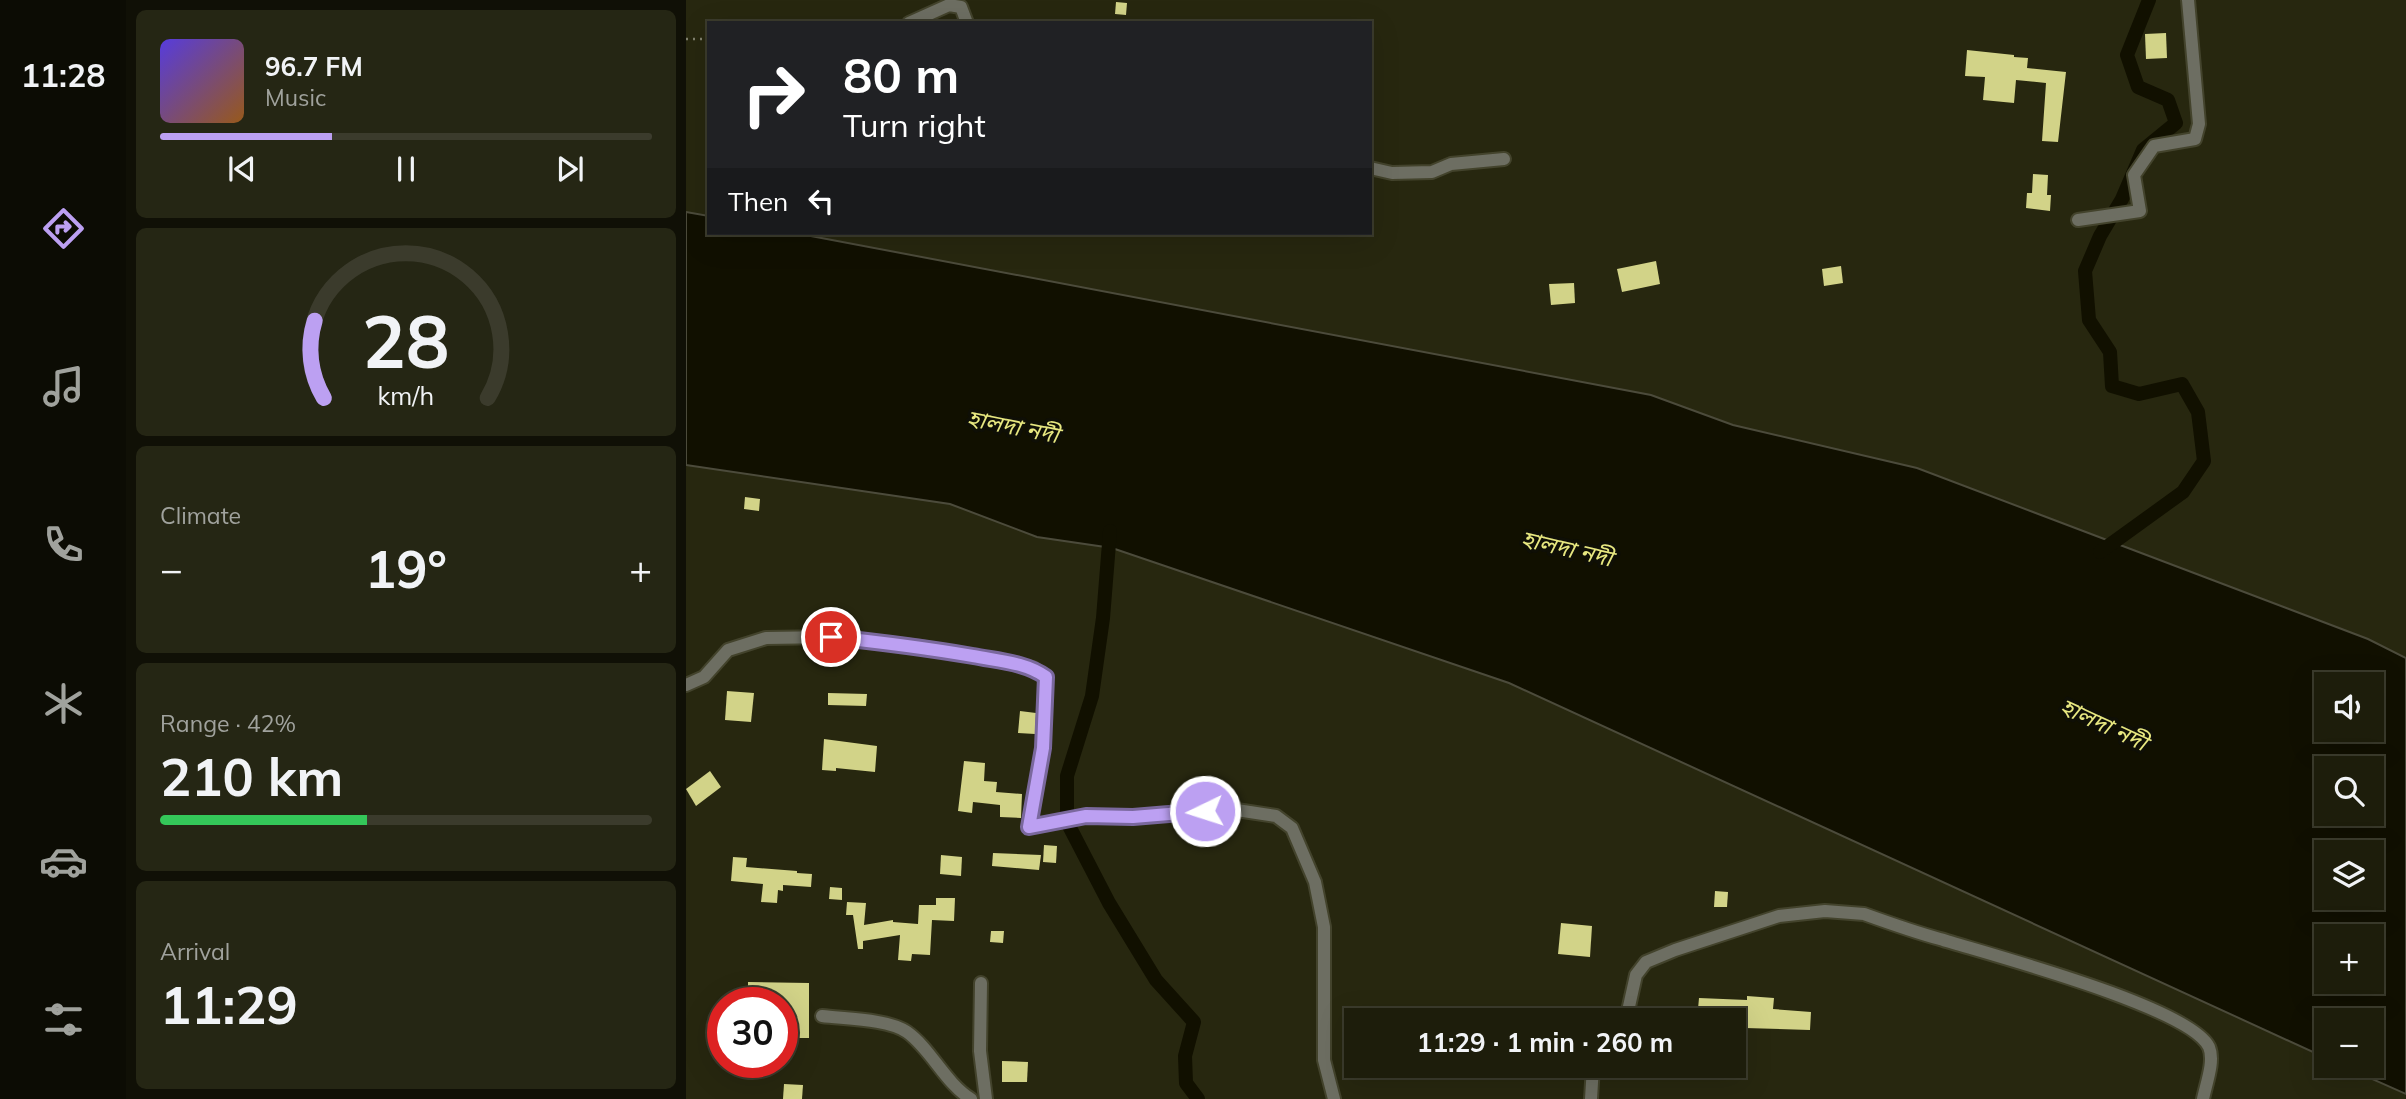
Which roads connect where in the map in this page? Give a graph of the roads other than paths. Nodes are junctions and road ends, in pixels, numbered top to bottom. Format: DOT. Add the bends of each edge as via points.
graph roads {
  1 [pos="2188,0"];
  2 [pos="913,21"];
  3 [pos="966,21"];
  4 [pos="1504,159"];
  5 [pos="1372,168"];
  6 [pos="2078,220"];
  7 [pos="686,685"];
  8 [pos="981,983"];
  9 [pos="1629,1008"];
  10 [pos="822,1016"];
  11 [pos="1592,1078"];
  12 [pos="971,1099"];
  13 [pos="986,1099"];
  14 [pos="1334,1099"];
  15 [pos="1591,1099"];
  16 [pos="2203,1099"];
  1 -- 6 [label="street" via="2199,124 2195,139 2154,146 2133,175 2140,211"];
  2 -- 3 [label="street" via="949,5 961,7"];
  4 -- 5 [label="street" via="1451,163 1432,172"];
  7 -- 14 [label="street" via="704,677 728,650 766,638 831,637 921,647 1023,666 1046,677 1043,748 1029,827 1086,816 1230,810 1276,816 1292,828 1315,883 1324,927 1324,1059"];
  8 -- 13 [label="street" via="980,1051"];
  9 -- 16 [label="street" via="1636,975 1646,962 1675,950 1779,916 1825,911 1864,914 2106,991 2185,1024 2210,1049"];
  10 -- 12 [label="street" via="894,1025 908,1033"];
  11 -- 15 [label="street"];
}
